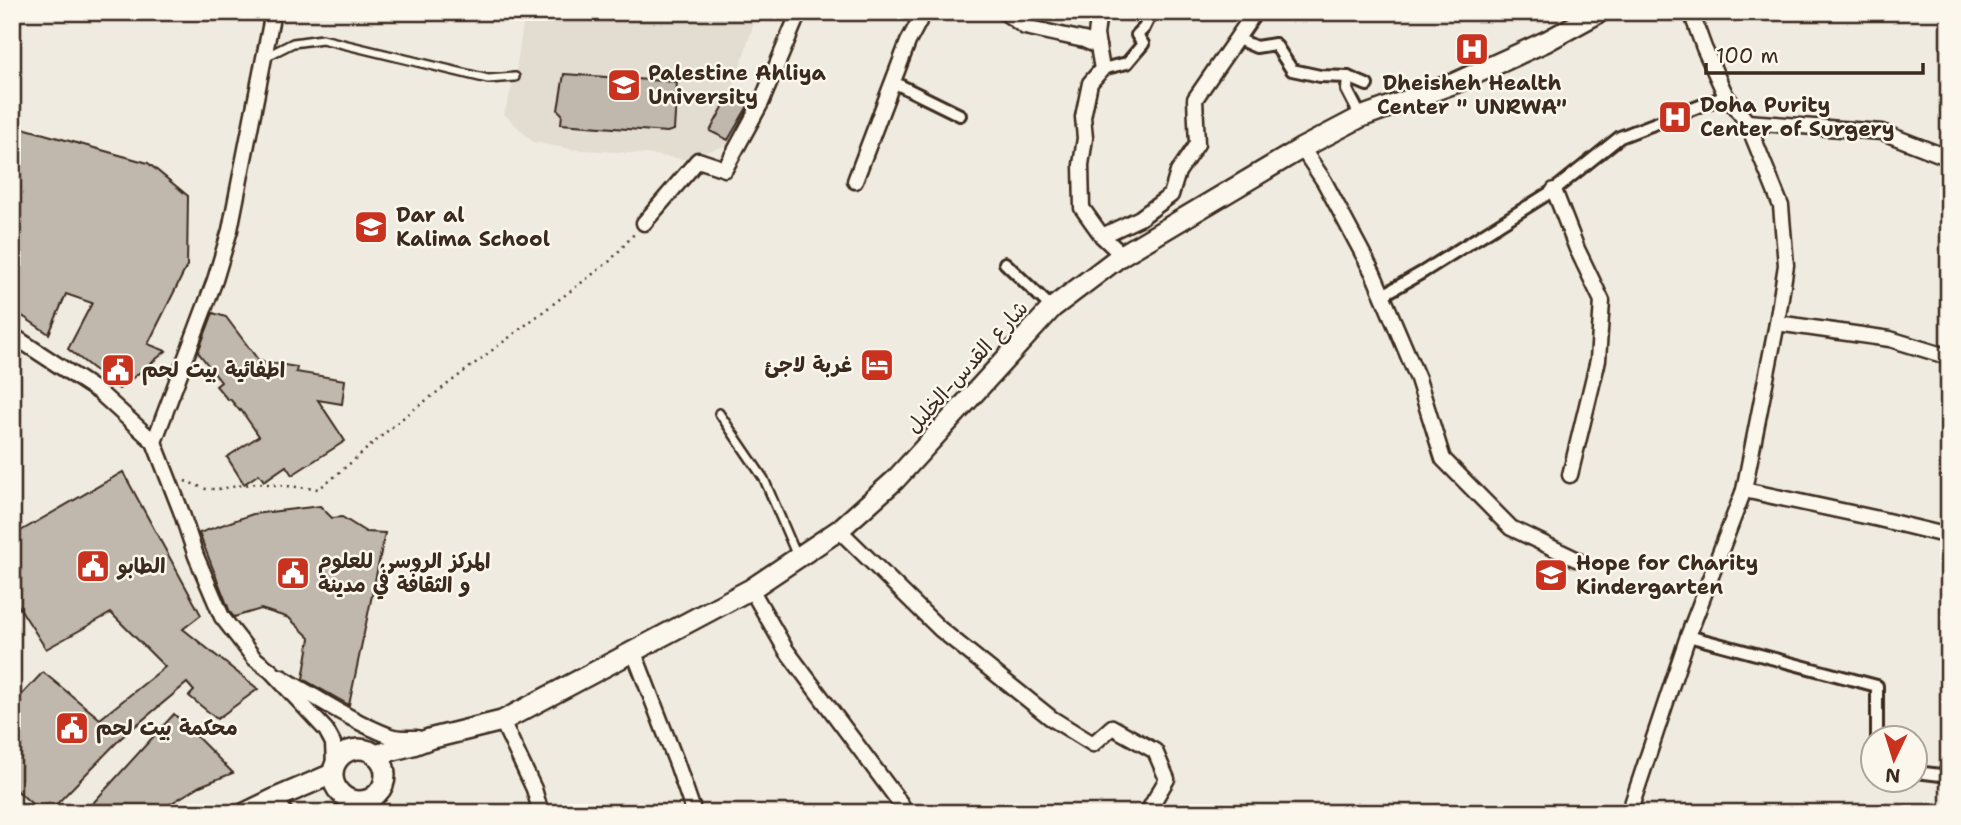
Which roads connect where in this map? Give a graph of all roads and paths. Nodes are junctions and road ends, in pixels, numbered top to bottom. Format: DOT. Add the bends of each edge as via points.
graph roads {
  1 [pos="273,12"];
  2 [pos="799,12"];
  3 [pos="924,12"];
  4 [pos="1003,12"];
  5 [pos="1099,12"];
  6 [pos="1152,12"];
  7 [pos="1255,12"];
  8 [pos="1600,12"];
  9 [pos="1691,12"];
  10 [pos="1238,39"];
  11 [pos="1098,46"];
  12 [pos="264,57"];
  13 [pos="1102,69"];
  14 [pos="515,77"];
  15 [pos="1348,78"];
  16 [pos="893,82"];
  17 [pos="1367,85"];
  18 [pos="1726,96"];
  19 [pos="960,115"];
  20 [pos="1361,117"];
  21 [pos="1747,122"];
  22 [pos="1302,148"];
  23 [pos="1949,158"];
  24 [pos="855,181"];
  25 [pos="1554,190"];
  26 [pos="644,223"];
  27 [pos="1102,236"];
  28 [pos="1122,255"];
  29 [pos="1005,263"];
  30 [pos="1383,295"];
  31 [pos="1052,309"];
  32 [pos="1777,323"];
  33 [pos="12,335"];
  34 [pos="1949,357"];
  35 [pos="719,413"];
  36 [pos="154,442"];
  37 [pos="164,468"];
  38 [pos="1570,475"];
  39 [pos="1744,490"];
  40 [pos="839,530"];
  41 [pos="1949,536"];
  42 [pos="798,558"];
  43 [pos="1576,559"];
  44 [pos="751,589"];
  45 [pos="1688,636"];
  46 [pos="633,650"];
  47 [pos="271,671"];
  48 [pos="502,720"];
  49 [pos="1877,724"];
  50 [pos="429,739"];
  51 [pos="375,755"];
  52 [pos="333,769"];
  53 [pos="1930,774"];
  54 [pos="1949,776"];
  55 [pos="901,804"];
  56 [pos="280,805"];
  57 [pos="245,813"];
  58 [pos="541,813"];
  59 [pos="694,813"];
  60 [pos="1150,813"];
  61 [pos="1629,813"];
  1 -- 12 [label="street"];
  2 -- 26 [label="street" via="761,103 725,169 698,160"];
  3 -- 16 [label="street"];
  4 -- 11 [label="street" via="1025,27"];
  5 -- 11 [label="street"];
  6 -- 13 [label="street" via="1137,35 1143,44 1135,54 1126,63"];
  7 -- 10 [label="street"];
  8 -- 20 [label="main road, شارع القدس-الخليل" via="1455,83"];
  9 -- 18 [label="street"];
  10 -- 15 [label="street" via="1256,47 1275,44 1292,70"];
  10 -- 27 [label="street" via="1195,99 1197,144 1178,172 1171,195 1140,218"];
  11 -- 13 [label="street"];
  12 -- 14 [label="lane" via="293,43 321,39 488,79"];
  12 -- 36 [label="street" via="223,255"];
  13 -- 27 [label="street" via="1090,83 1081,165 1082,208"];
  15 -- 17 [label="street"];
  15 -- 20 [label="street" via="1348,90"];
  16 -- 19 [label="street"];
  16 -- 24 [label="street"];
  18 -- 21 [label="street"];
  18 -- 25 [label="street" via="1620,137"];
  20 -- 22 [label="main road, شارع القدس-الخليل"];
  21 -- 23 [label="street" via="1882,132"];
  21 -- 32 [label="street" via="1781,206 1786,264"];
  22 -- 28 [label="main road, شارع القدس-الخليل"];
  22 -- 30 [label="street"];
  25 -- 30 [label="street"];
  25 -- 38 [label="street" via="1602,301 1598,360"];
  26 -- 37 [label="path" via="610,261 399,421 326,484 316,489 257,483 206,489"];
  27 -- 28 [label="street"];
  28 -- 31 [label="main road, شارع القدس-الخليل"];
  29 -- 31 [label="street"];
  30 -- 43 [label="street" via="1418,379 1443,459 1511,528"];
  31 -- 40 [label="main road, شارع القدس-الخليل" via="895,480"];
  32 -- 34 [label="street" via="1890,339"];
  32 -- 39 [label="street"];
  33 -- 36 [label="street" via="99,392"];
  35 -- 42 [label="lane" via="764,480"];
  36 -- 37 [label="street"];
  37 -- 47 [label="street" via="222,617 254,658"];
  39 -- 41 [label="street"];
  39 -- 45 [label="street"];
  40 -- 42 [label="main road, شارع القدس-الخليل"];
  40 -- 60 [label="street" via="940,629 1051,718 1093,744 1112,727 1154,751 1167,779"];
  42 -- 44 [label="main road, شارع القدس-الخليل"];
  44 -- 46 [label="main road, شارع القدس-الخليل"];
  44 -- 55 [label="street" via="786,650"];
  45 -- 49 [label="street" via="1877,686"];
  45 -- 61 [label="street"];
  46 -- 48 [label="main road, شارع القدس-الخليل"];
  46 -- 59 [label="street"];
  47 -- 50 [label="street" via="391,736"];
  47 -- 52 [label="street" via="326,730 332,743"];
  48 -- 50 [label="main road, شارع القدس-الخليل"];
  48 -- 58 [label="street"];
  50 -- 51 [label="main road, شارع القدس-الخليل"];
  51 -- 52 [label="main road" via="354,749 339,758"];
  51 -- 52 [label="main road" via="383,765 383,782 367,799 343,796 337,790"];
  52 -- 56 [label="main road"];
  53 -- 54 [label="street"];
  56 -- 57 [label="main road"];
}
